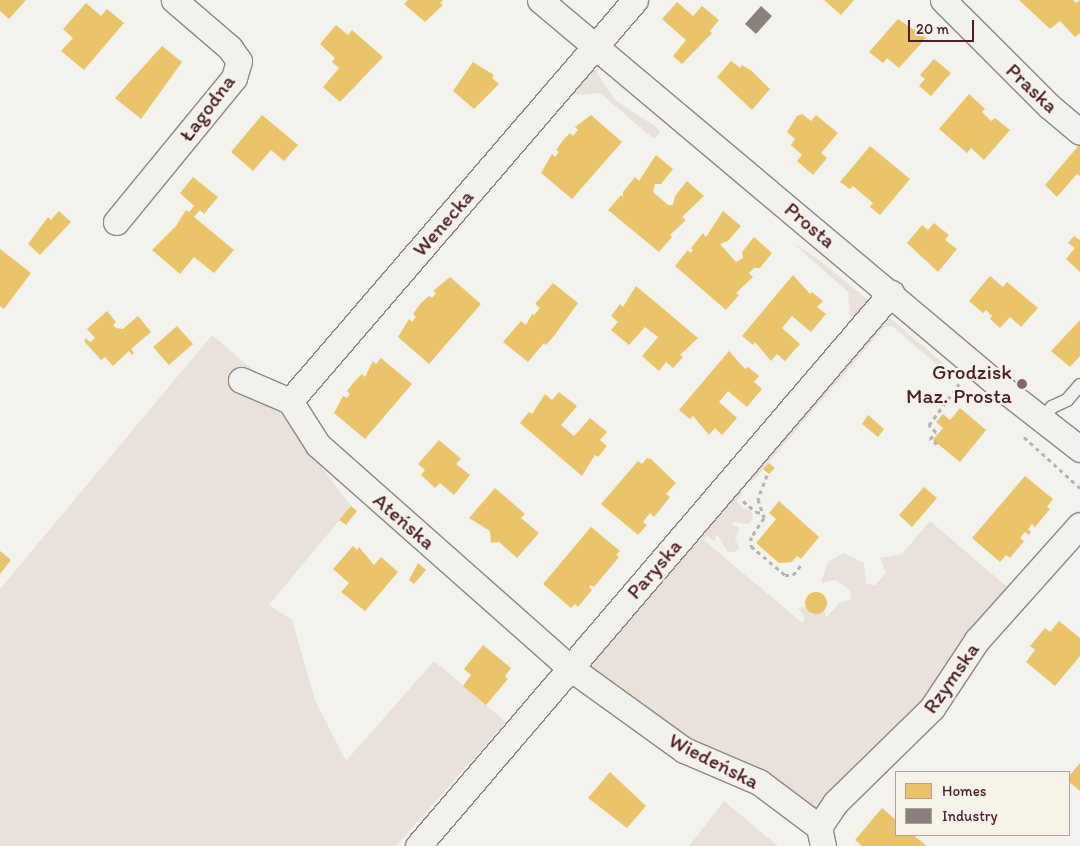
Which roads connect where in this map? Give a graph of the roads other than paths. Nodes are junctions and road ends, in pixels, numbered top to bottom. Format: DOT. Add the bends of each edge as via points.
graph roads {
  1 [pos="174,0"];
  2 [pos="540,0"];
  3 [pos="635,0"];
  4 [pos="943,0"];
  5 [pos="596,44"];
  6 [pos="1080,132"];
  7 [pos="116,222"];
  8 [pos="891,293"];
  9 [pos="241,380"];
  10 [pos="1080,385"];
  11 [pos="290,401"];
  12 [pos="1042,419"];
  13 [pos="1080,450"];
  14 [pos="1080,524"];
  15 [pos="569,667"];
  16 [pos="821,837"];
  17 [pos="418,846"];
  1 -- 7 [label="street, Łagodna" via="230,48 239,61 234,78"];
  2 -- 5 [label="street, Prosta"];
  3 -- 5 [label="street"];
  4 -- 6 [label="street, Praska" via="1042,99"];
  5 -- 8 [label="street, Prosta"];
  5 -- 11 [label="street, Wenecka"];
  8 -- 12 [label="street, Prosta"];
  8 -- 15 [label="street, Paryska"];
  9 -- 11 [label="street"];
  10 -- 12 [label="lane" via="1067,400 1052,407"];
  11 -- 15 [label="street, Ateńska" via="318,445"];
  12 -- 13 [label="street, Prosta"];
  14 -- 16 [label="street, Rzymska" via="977,640 932,708 835,803"];
  15 -- 16 [label="street, Wiedeńska" via="684,750 759,782"];
  15 -- 17 [label="street, Paryska"];
}
